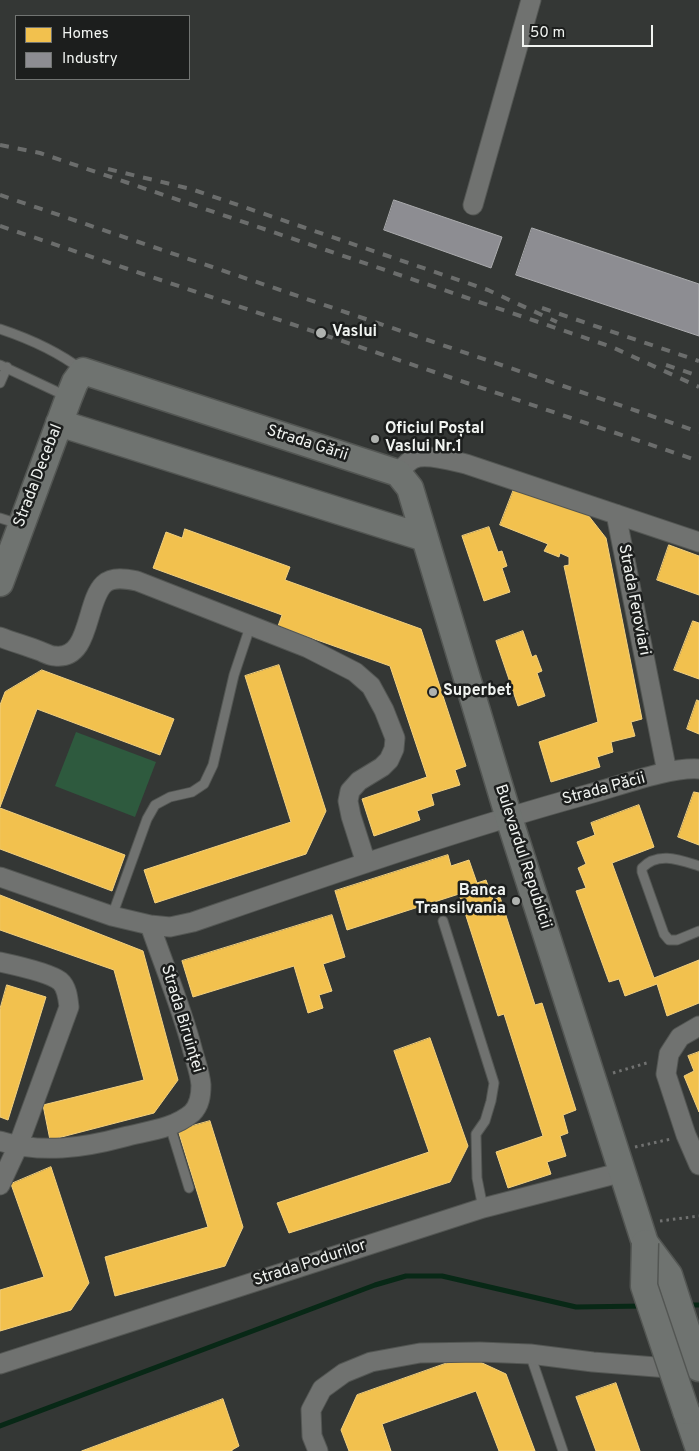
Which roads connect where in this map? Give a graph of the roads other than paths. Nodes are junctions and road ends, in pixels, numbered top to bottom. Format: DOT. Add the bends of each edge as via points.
graph roads {
  1 [pos="531,0"];
  2 [pos="473,204"];
  3 [pos="0,329"];
  4 [pos="3,366"];
  5 [pos="83,371"];
  6 [pos="0,383"];
  7 [pos="69,397"];
  8 [pos="58,423"];
  9 [pos="398,473"];
  10 [pos="616,514"];
  11 [pos="10,521"];
  12 [pos="424,538"];
  13 [pos="699,542"];
  14 [pos="4,555"];
  15 [pos="0,583"];
  16 [pos="250,626"];
  17 [pos="0,637"];
  18 [pos="699,769"];
  19 [pos="667,772"];
  20 [pos="510,818"];
  21 [pos="366,863"];
  22 [pos="699,866"];
  23 [pos="0,877"];
  24 [pos="112,916"];
  25 [pos="444,922"];
  26 [pos="150,925"];
  27 [pos="699,931"];
  28 [pos="0,962"];
  29 [pos="699,1026"];
  30 [pos="170,1126"];
  31 [pos="9,1144"];
  32 [pos="620,1162"];
  33 [pos="699,1165"];
  34 [pos="0,1185"];
  35 [pos="189,1188"];
  36 [pos="483,1208"];
  37 [pos="642,1234"];
  38 [pos="530,1354"];
  39 [pos="0,1364"];
  40 [pos="699,1370"];
  41 [pos="699,1449"];
  42 [pos="318,1451"];
  43 [pos="563,1451"];
  1 -- 2 [label="street"];
  3 -- 5 [label="lane, Strada Gării" via="58,353"];
  4 -- 6 [label="lane"];
  4 -- 7 [label="lane"];
  5 -- 7 [label="street, Strada Decebal"];
  5 -- 9 [label="street, Strada Gării"];
  7 -- 8 [label="street, Strada Decebal"];
  8 -- 11 [label="street, Strada Decebal"];
  8 -- 12 [label="street"];
  9 -- 10 [label="street" via="409,462 422,456 450,460"];
  9 -- 12 [label="street, Bulevardul Republicii" via="410,488"];
  10 -- 13 [label="street, Strada Feroviari"];
  10 -- 19 [label="street, Strada Feroviari"];
  11 -- 14 [label="street, Strada Decebal"];
  12 -- 20 [label="street, Bulevardul Republicii"];
  14 -- 15 [label="street, Strada Decebal"];
  16 -- 17 [label="street" via="124,578 104,584 81,642 70,653 56,656"];
  16 -- 21 [label="street" via="308,648 355,672 371,686 384,710 395,738 394,749 382,767 359,780 348,801"];
  16 -- 24 [label="lane" via="234,675 213,765 204,784 192,792 170,797 155,805"];
  18 -- 19 [label="street, Strada Păcii"];
  19 -- 20 [label="street, Strada Păcii"];
  20 -- 21 [label="street"];
  20 -- 32 [label="street, Bulevardul Republicii"];
  21 -- 26 [label="street" via="194,922"];
  22 -- 27 [label="lane" via="669,857 648,862 642,872 669,940"];
  23 -- 24 [label="street"];
  24 -- 26 [label="street"];
  25 -- 36 [label="lane" via="494,1083 485,1121 476,1134 477,1178"];
  26 -- 30 [label="street, Strada Biruinței" via="186,1027 201,1084 200,1102 192,1113"];
  28 -- 31 [label="street" via="60,981 67,992 69,1006"];
  29 -- 33 [label="street" via="680,1037 670,1054 666,1074"];
  30 -- 31 [label="street, Strada Biruinței" via="92,1145 56,1149"];
  30 -- 35 [label="lane"];
  31 -- 34 [label="street"];
  32 -- 36 [label="street, Strada Podurilor"];
  32 -- 37 [label="street, Bulevardul Republicii"];
  36 -- 39 [label="street, Strada Podurilor"];
  37 -- 40 [label="street, Bulevardul Republicii" via="669,1275"];
  37 -- 41 [label="street, Bulevardul Republicii, bridge" via="644,1286"];
  38 -- 40 [label="street"];
  38 -- 42 [label="street" via="420,1353 371,1362 344,1373 322,1390 310,1410 312,1436"];
  38 -- 43 [label="lane"];
}
